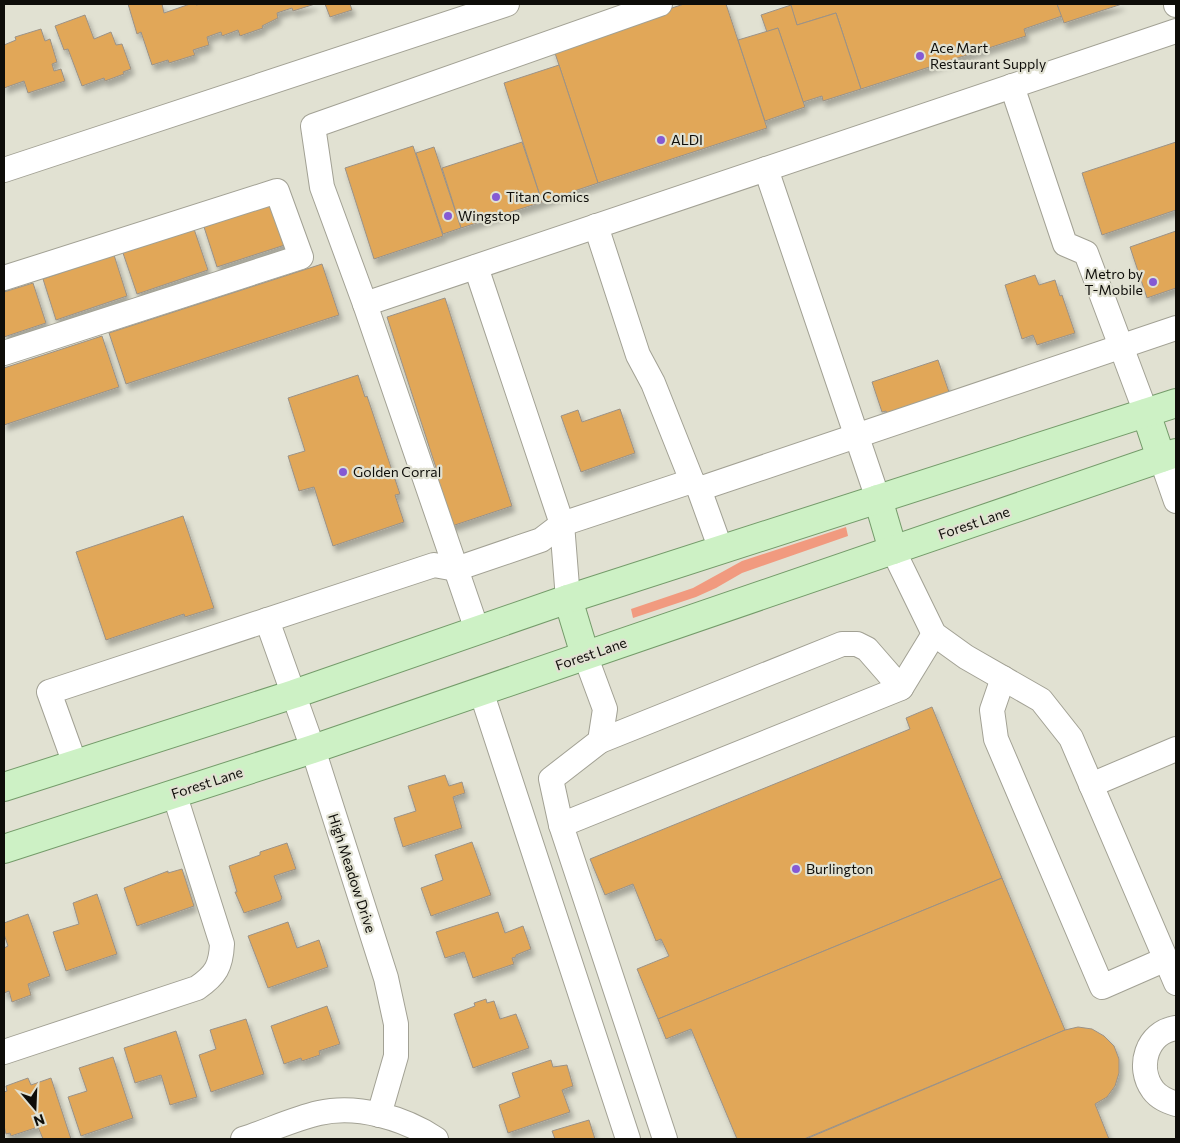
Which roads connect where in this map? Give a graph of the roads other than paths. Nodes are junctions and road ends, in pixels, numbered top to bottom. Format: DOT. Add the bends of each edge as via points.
graph roads {
  1 [pos="507,4"];
  2 [pos="660,4"];
  3 [pos="1176,31"];
  4 [pos="1012,86"];
  5 [pos="766,169"];
  6 [pos="4,170"];
  7 [pos="596,226"];
  8 [pos="476,267"];
  9 [pos="4,278"];
  10 [pos="365,304"];
  11 [pos="1176,328"];
  12 [pos="1121,347"];
  13 [pos="4,353"];
  14 [pos="1176,403"];
  15 [pos="1146,413"];
  16 [pos="857,436"];
  17 [pos="1169,455"];
  18 [pos="696,485"];
  19 [pos="878,499"];
  20 [pos="1176,501"];
  21 [pos="562,524"];
  22 [pos="721,550"];
  23 [pos="893,550"];
  24 [pos="456,569"];
  25 [pos="568,599"];
  26 [pos="267,620"];
  27 [pos="477,630"];
  28 [pos="934,634"];
  29 [pos="585,656"];
  30 [pos="1003,678"];
  31 [pos="900,688"];
  32 [pos="481,691"];
  33 [pos="294,694"];
  34 [pos="600,741"];
  35 [pos="313,749"];
  36 [pos="1176,749"];
  37 [pos="75,764"];
  38 [pos="1091,785"];
  39 [pos="4,788"];
  40 [pos="174,793"];
  41 [pos="561,825"];
  42 [pos="4,849"];
  43 [pos="1166,959"];
  44 [pos="1176,983"];
  45 [pos="1176,1028"];
  46 [pos="4,1052"];
  47 [pos="1176,1104"];
  48 [pos="378,1115"];
  49 [pos="295,1131"];
  50 [pos="243,1139"];
  51 [pos="436,1139"];
  52 [pos="628,1139"];
  53 [pos="665,1139"];
  1 -- 6 [label="street"];
  2 -- 10 [label="street" via="313,126 322,187"];
  3 -- 4 [label="street"];
  4 -- 5 [label="street"];
  4 -- 12 [label="street" via="1065,244 1086,253"];
  5 -- 7 [label="street"];
  5 -- 16 [label="street"];
  7 -- 8 [label="street"];
  7 -- 18 [label="street" via="638,355 653,382"];
  8 -- 10 [label="street"];
  8 -- 21 [label="street"];
  9 -- 13 [label="street" via="277,191 301,257"];
  10 -- 24 [label="street"];
  11 -- 12 [label="street"];
  12 -- 15 [label="street"];
  12 -- 16 [label="street"];
  14 -- 15 [label="main road"];
  15 -- 17 [label="main road"];
  15 -- 19 [label="main road"];
  16 -- 18 [label="street"];
  16 -- 19 [label="street"];
  17 -- 20 [label="street"];
  17 -- 23 [label="main road, Forest Lane"];
  18 -- 21 [label="street"];
  18 -- 22 [label="street"];
  19 -- 22 [label="main road"];
  19 -- 23 [label="main road"];
  21 -- 24 [label="street" via="541,540"];
  21 -- 25 [label="street"];
  22 -- 25 [label="main road"];
  23 -- 28 [label="street"];
  23 -- 29 [label="main road, Forest Lane"];
  24 -- 26 [label="street" via="434,565"];
  24 -- 27 [label="street"];
  25 -- 27 [label="main road"];
  25 -- 29 [label="main road"];
  26 -- 33 [label="street, High Meadow Drive"];
  26 -- 37 [label="street" via="49,692"];
  27 -- 33 [label="main road"];
  28 -- 30 [label="street"];
  28 -- 31 [label="street"];
  29 -- 32 [label="main road, Forest Lane"];
  29 -- 34 [label="street" via="605,710"];
  30 -- 38 [label="street" via="1041,700 1071,738"];
  30 -- 43 [label="street" via="992,710 996,739 1102,987"];
  31 -- 34 [label="street" via="867,649 857,644 842,644"];
  31 -- 41 [label="street"];
  32 -- 35 [label="main road, Forest Lane"];
  32 -- 52 [label="street"];
  33 -- 35 [label="street, High Meadow Drive"];
  33 -- 37 [label="main road"];
  34 -- 41 [label="street" via="551,779"];
  35 -- 40 [label="main road, Forest Lane"];
  35 -- 48 [label="street, High Meadow Drive" via="386,978 396,1024 396,1056"];
  36 -- 38 [label="street"];
  37 -- 39 [label="main road"];
  38 -- 43 [label="street"];
  40 -- 42 [label="main road, Forest Lane"];
  40 -- 46 [label="street" via="222,944 217,970 197,988"];
  41 -- 53 [label="street"];
  43 -- 44 [label="street"];
  45 -- 47 [label="street" via="1159,1035 1150,1044 1144,1069 1154,1092"];
  48 -- 49 [label="street" via="342,1110 319,1113"];
  48 -- 51 [label="street" via="402,1122"];
  49 -- 50 [label="street"];
}
